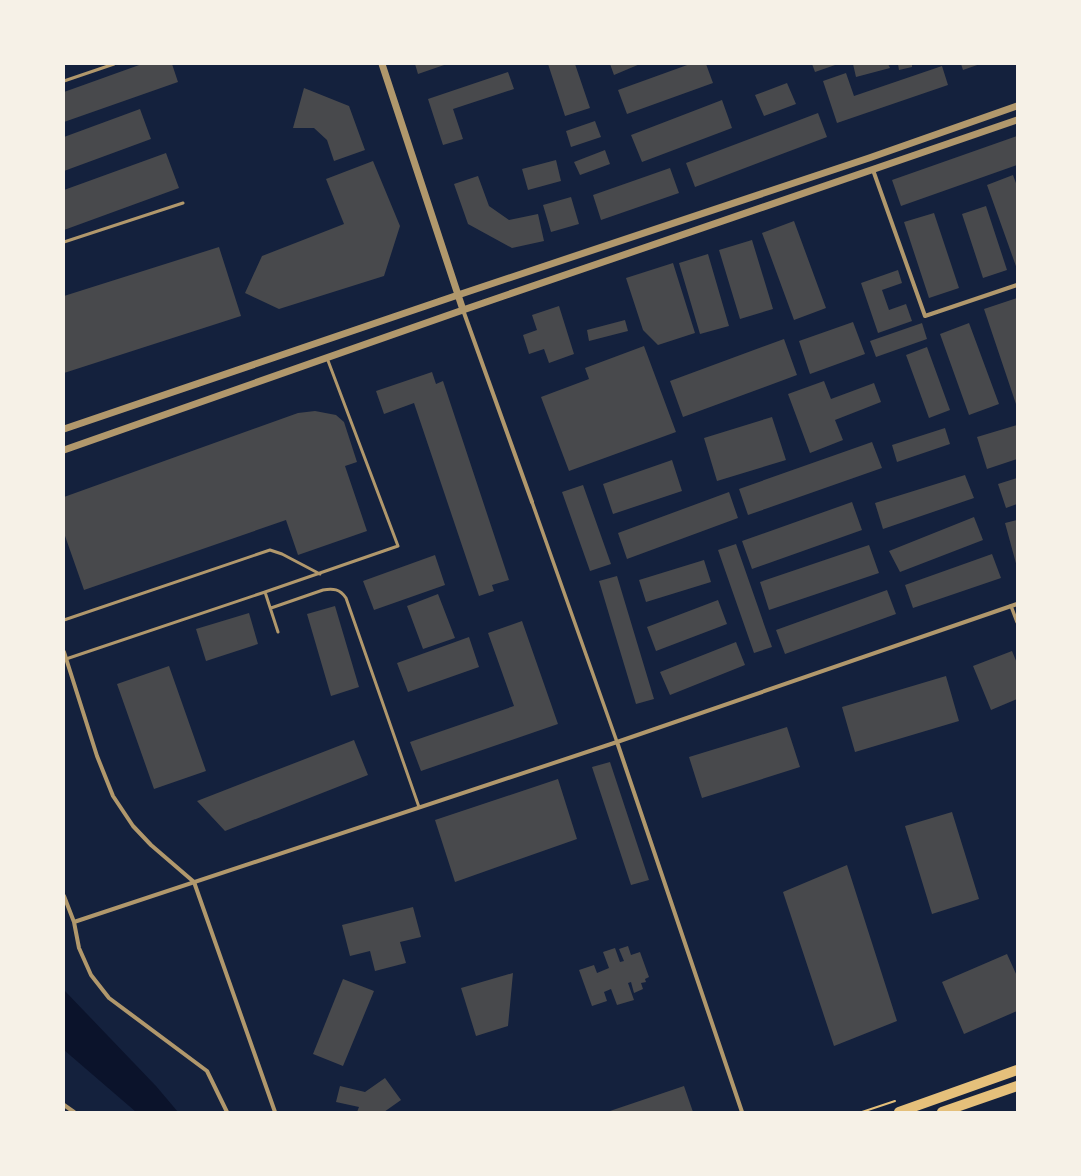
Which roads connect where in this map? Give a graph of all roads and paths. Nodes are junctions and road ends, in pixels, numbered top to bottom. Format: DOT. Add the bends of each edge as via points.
graph roads {
  1 [pos="114,64"];
  2 [pos="382,64"];
  3 [pos="64,81"];
  4 [pos="1017,106"];
  5 [pos="1017,120"];
  6 [pos="873,170"];
  7 [pos="183,203"];
  8 [pos="64,242"];
  9 [pos="1017,284"];
  10 [pos="458,295"];
  11 [pos="464,310"];
  12 [pos="327,358"];
  13 [pos="64,429"];
  14 [pos="64,450"];
  15 [pos="532,502"];
  16 [pos="320,574"];
  17 [pos="265,592"];
  18 [pos="1017,604"];
  19 [pos="1012,606"];
  20 [pos="271,608"];
  21 [pos="64,620"];
  22 [pos="1017,622"];
  23 [pos="278,632"];
  24 [pos="64,652"];
  25 [pos="66,659"];
  26 [pos="617,742"];
  27 [pos="419,807"];
  28 [pos="194,882"];
  29 [pos="64,896"];
  30 [pos="74,922"];
  31 [pos="1017,1070"];
  32 [pos="1017,1086"];
  33 [pos="64,1105"];
  34 [pos="74,1112"];
  35 [pos="227,1112"];
  36 [pos="275,1112"];
  37 [pos="742,1112"];
  38 [pos="898,1112"];
  39 [pos="942,1112"];
  1 -- 3 [label="lane"];
  2 -- 10 [label="street"];
  4 -- 10 [label="street"];
  5 -- 6 [label="street"];
  6 -- 9 [label="street" via="925,316"];
  6 -- 11 [label="street"];
  7 -- 8 [label="lane"];
  10 -- 11 [label="street"];
  10 -- 13 [label="street"];
  11 -- 12 [label="street"];
  11 -- 15 [label="street"];
  12 -- 14 [label="street"];
  12 -- 16 [label="lane" via="398,546"];
  15 -- 26 [label="street"];
  16 -- 17 [label="lane"];
  16 -- 21 [label="lane" via="270,550"];
  17 -- 20 [label="lane"];
  17 -- 25 [label="lane"];
  18 -- 19 [label="street"];
  19 -- 22 [label="street"];
  19 -- 26 [label="street"];
  20 -- 23 [label="lane"];
  20 -- 27 [label="lane" via="330,588 342,592"];
  24 -- 25 [label="street"];
  25 -- 28 [label="street" via="113,796 133,826"];
  26 -- 27 [label="street"];
  26 -- 37 [label="street"];
  27 -- 28 [label="street"];
  28 -- 30 [label="street"];
  28 -- 36 [label="street"];
  29 -- 30 [label="street"];
  30 -- 35 [label="street" via="79,948 91,975 109,998 208,1072"];
  31 -- 38 [label="main road"];
  32 -- 39 [label="main road"];
  33 -- 34 [label="street"];
}
